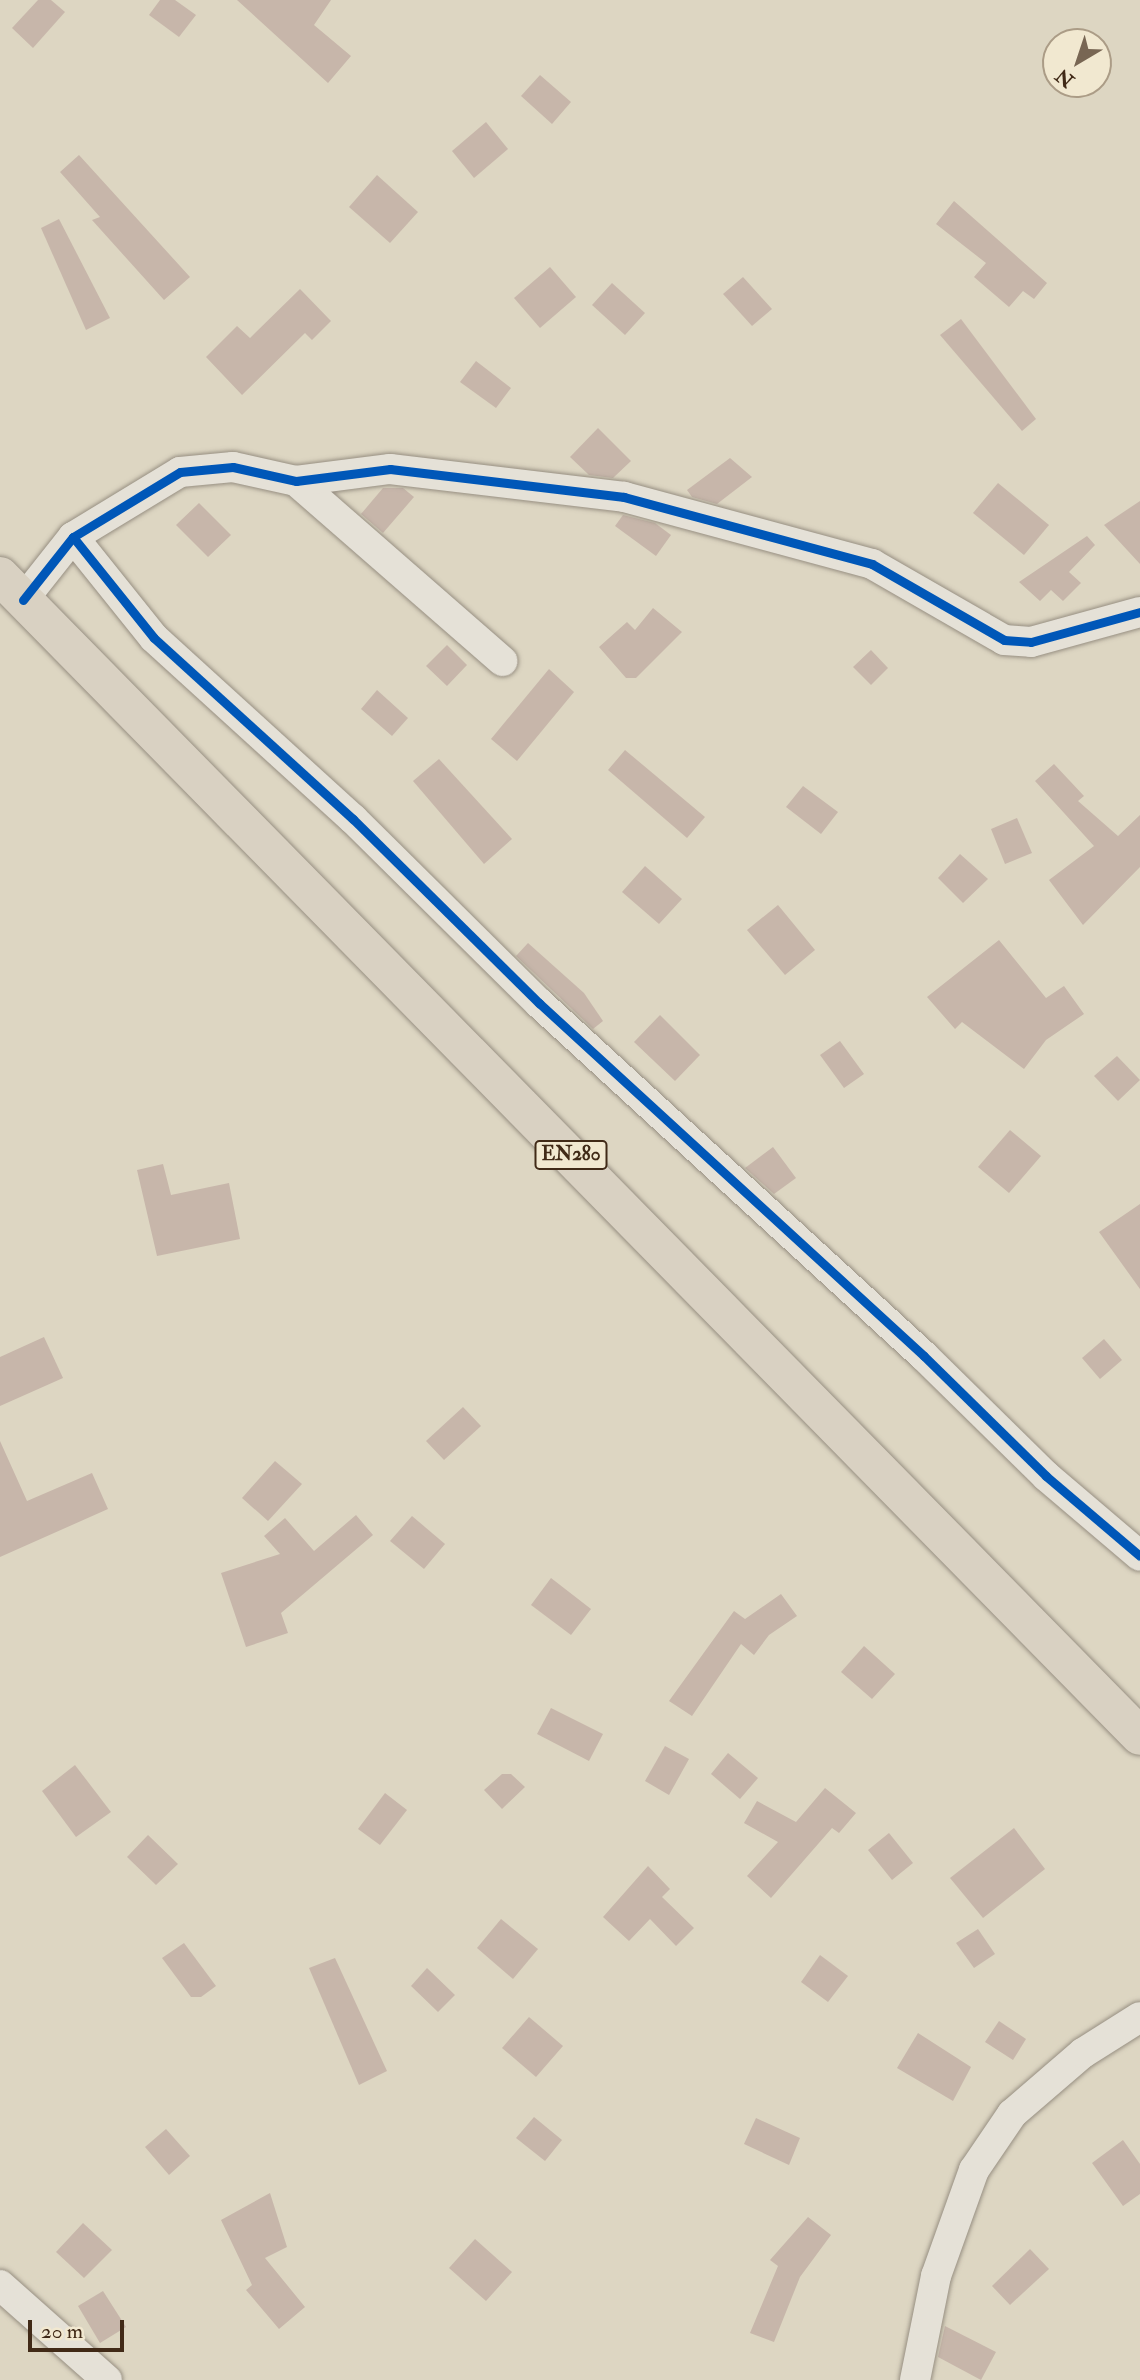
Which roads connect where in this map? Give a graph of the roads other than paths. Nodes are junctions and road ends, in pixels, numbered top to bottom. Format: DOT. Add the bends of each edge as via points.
graph roads {
  1 [pos="296,481"];
  2 [pos="73,537"];
  3 [pos="12,588"];
  4 [pos="1140,612"];
  5 [pos="502,661"];
  6 [pos="1140,1556"];
  7 [pos="1140,1736"];
  8 [pos="1140,2017"];
  9 [pos="0,2285"];
  10 [pos="107,2380"];
  11 [pos="915,2380"];
  1 -- 2 [label="street" via="233,467 180,472"];
  1 -- 4 [label="street" via="390,469 624,497 872,564 1004,640 1031,642"];
  1 -- 5 [label="street"];
  2 -- 3 [label="street"];
  2 -- 6 [label="street" via="154,638 354,819 539,1003 924,1356 1046,1476"];
  3 -- 7 [label="main road, EN280"];
  8 -- 11 [label="street" via="1083,2053 1012,2113 974,2170 936,2276"];
  9 -- 10 [label="street"];
}
